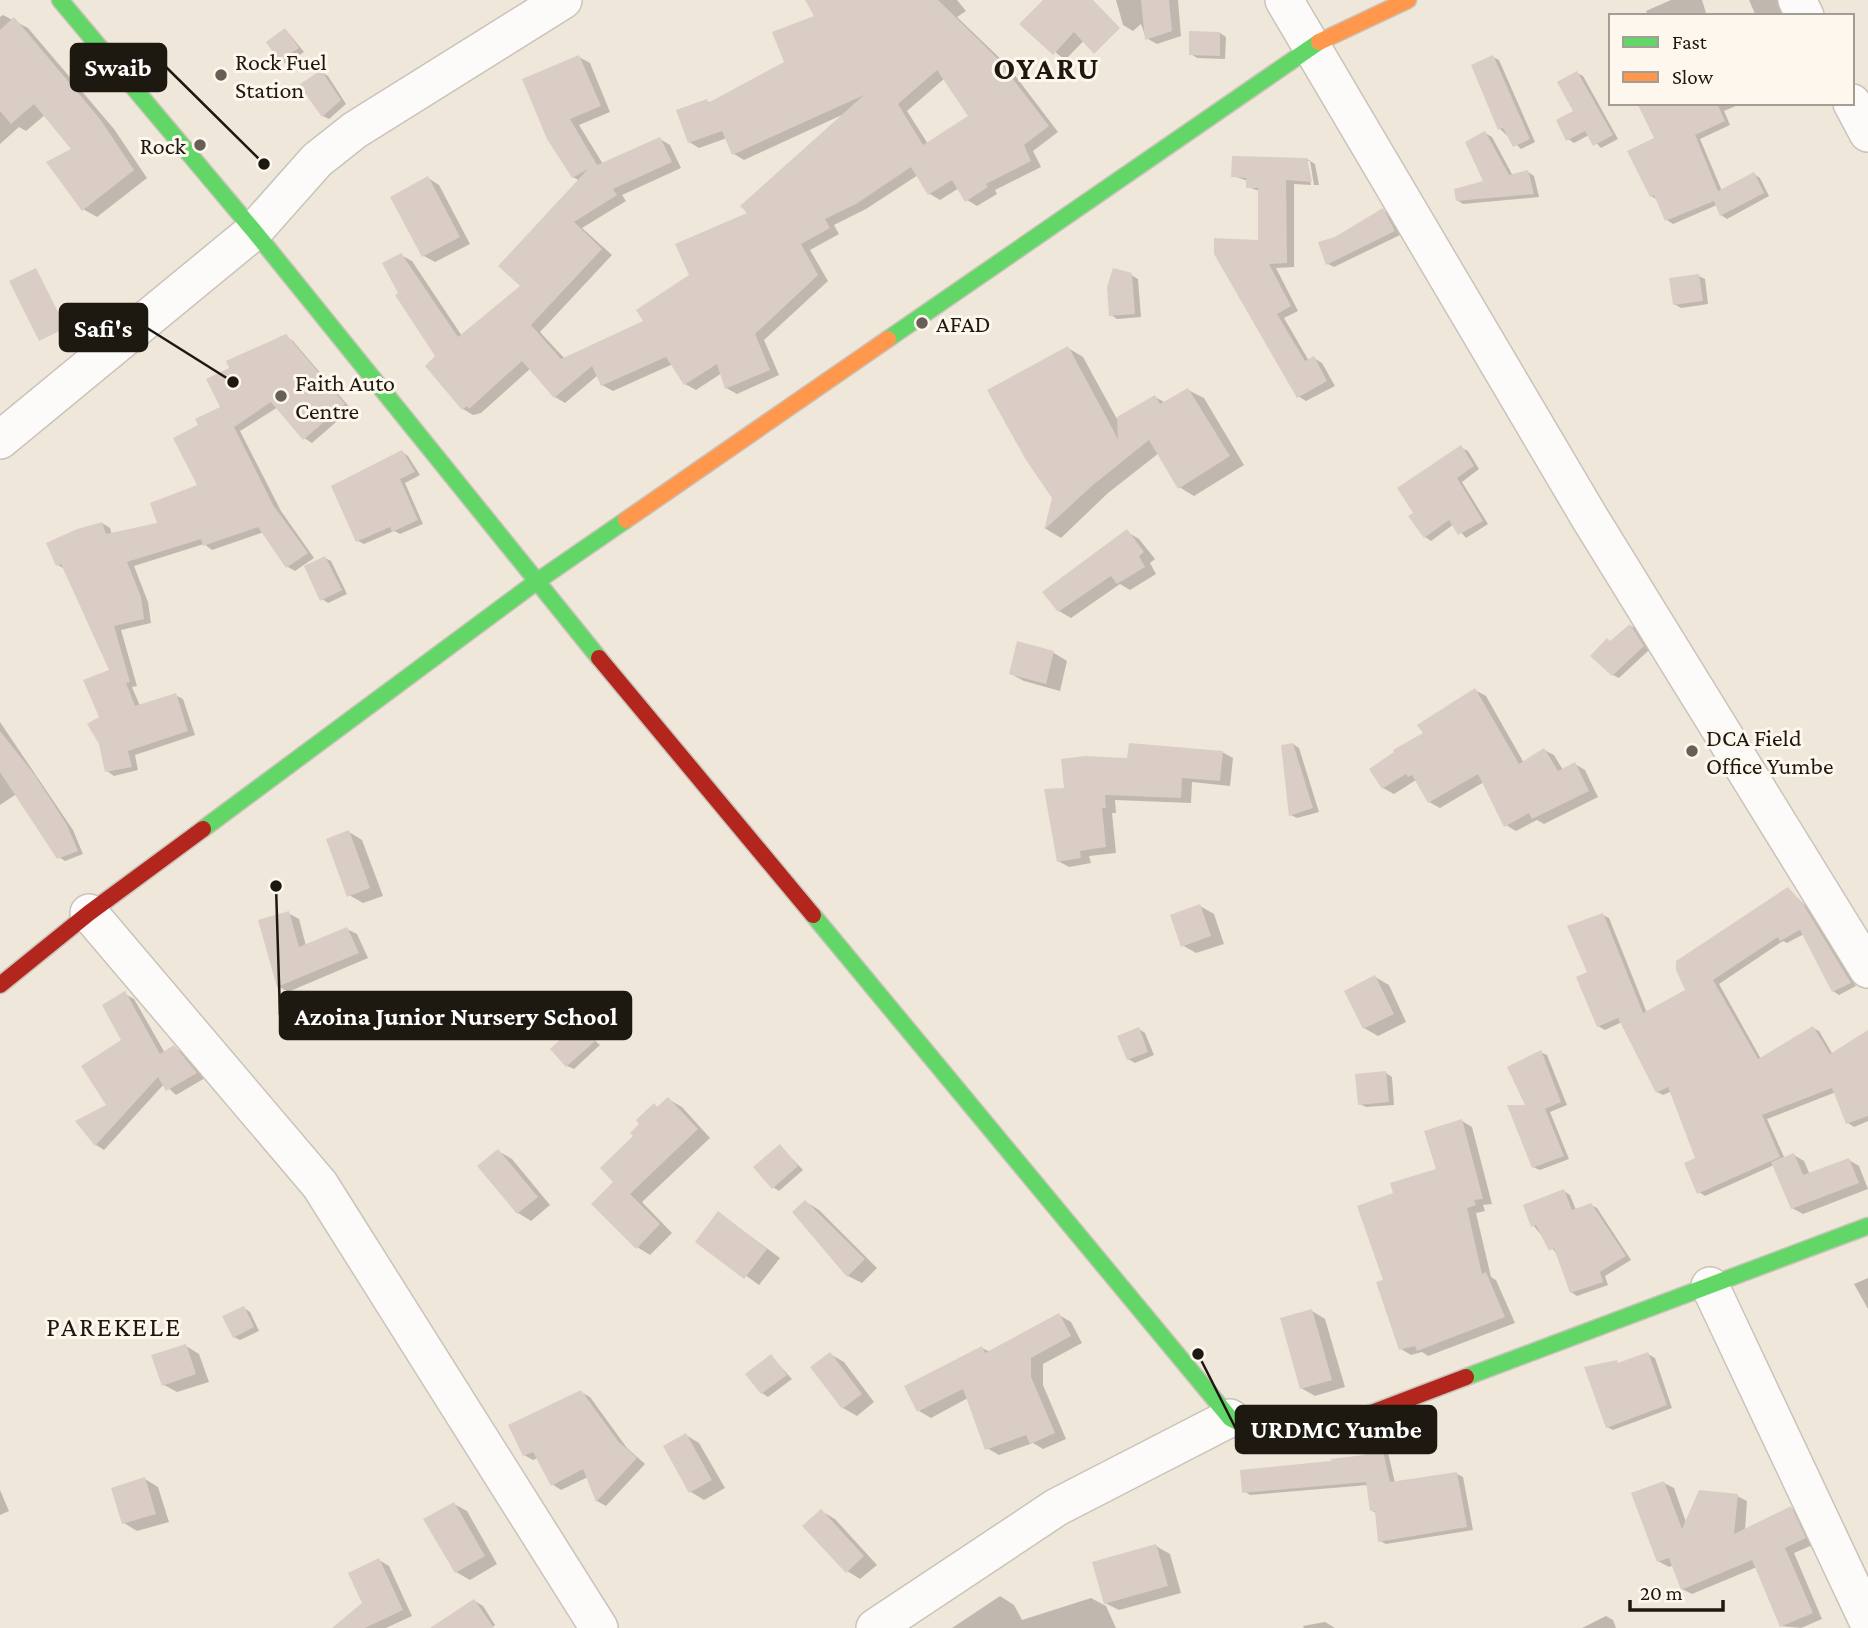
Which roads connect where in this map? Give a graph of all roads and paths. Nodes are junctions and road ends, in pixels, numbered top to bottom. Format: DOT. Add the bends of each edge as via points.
graph roads {
  1 [pos="60,0"];
  2 [pos="563,0"];
  3 [pos="1284,0"];
  4 [pos="1408,0"];
  5 [pos="1310,47"];
  6 [pos="1853,105"];
  7 [pos="1868,133"];
  8 [pos="254,231"];
  9 [pos="0,440"];
  10 [pos="536,582"];
  11 [pos="89,913"];
  12 [pos="1868,969"];
  13 [pos="0,985"];
  14 [pos="1868,1226"];
  15 [pos="1710,1286"];
  16 [pos="1230,1418"];
  17 [pos="1868,1620"];
  18 [pos="598,1628"];
  19 [pos="875,1628"];
  1 -- 8 [label="street"];
  2 -- 8 [label="street" via="355,130 317,160"];
  3 -- 5 [label="street"];
  4 -- 5 [label="street"];
  5 -- 10 [label="street"];
  5 -- 12 [label="street" via="1588,515"];
  6 -- 7 [label="street"];
  8 -- 9 [label="street"];
  8 -- 10 [label="street"];
  10 -- 11 [label="street"];
  10 -- 16 [label="street"];
  11 -- 13 [label="street"];
  11 -- 18 [label="street" via="320,1185"];
  14 -- 15 [label="street"];
  15 -- 16 [label="street" via="1306,1438 1272,1439"];
  15 -- 17 [label="street"];
  16 -- 19 [label="street" via="1057,1507"];
}
